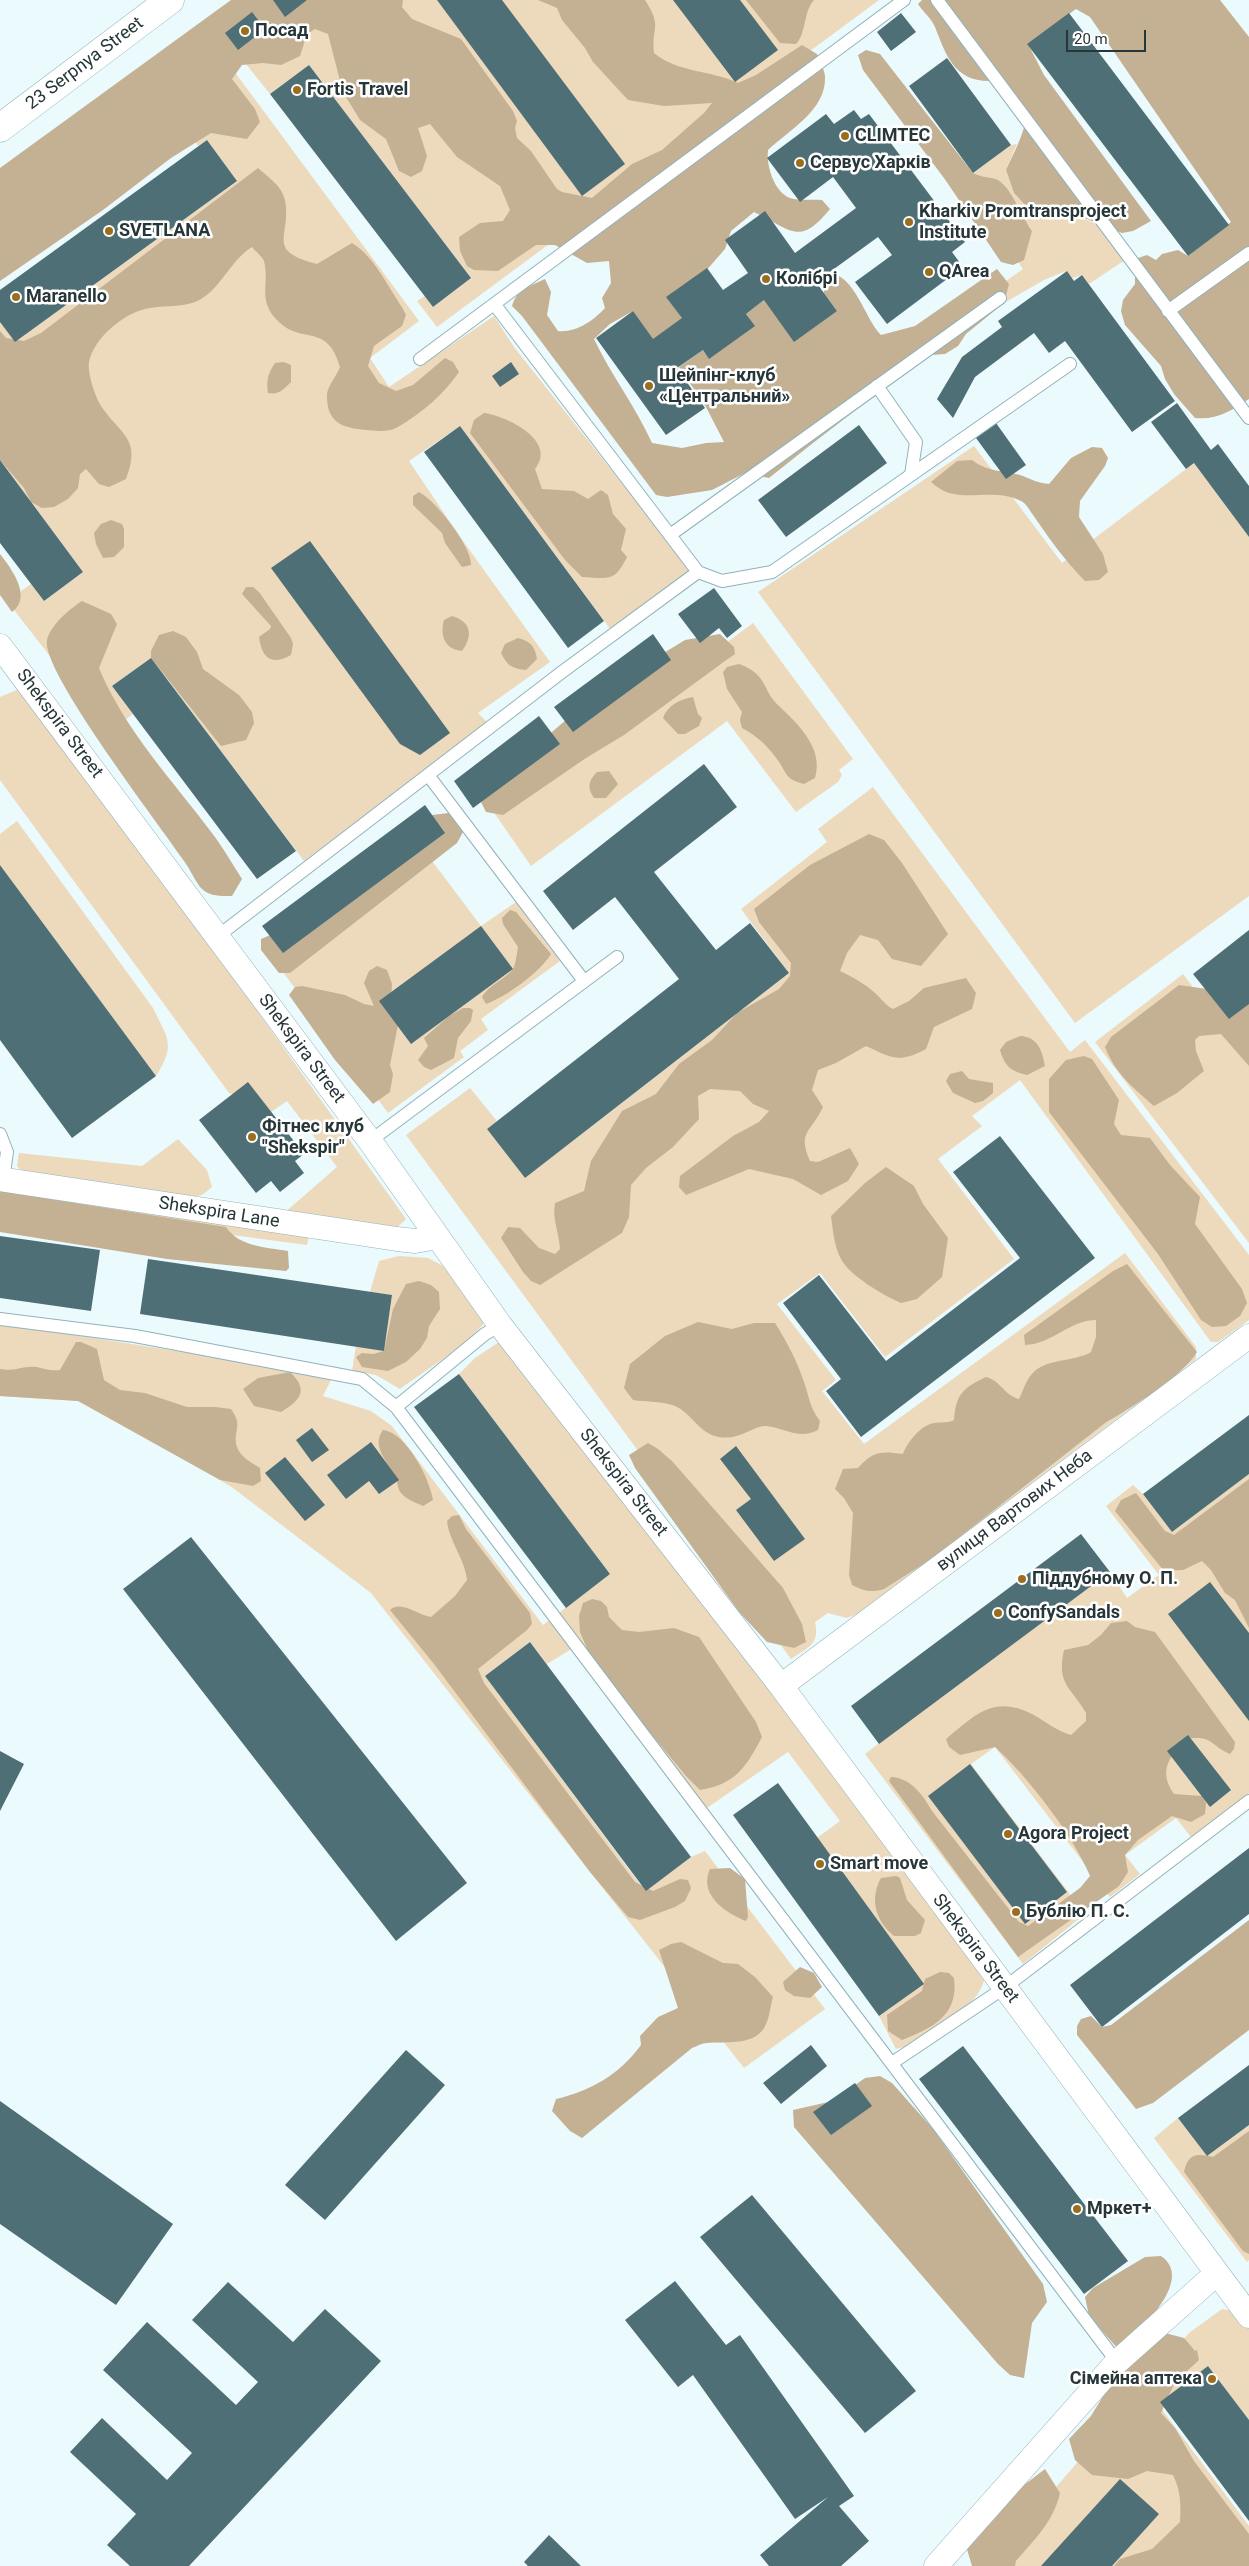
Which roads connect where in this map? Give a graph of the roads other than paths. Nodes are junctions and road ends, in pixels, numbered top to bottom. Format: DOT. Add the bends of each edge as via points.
graph roads {
  1 [pos="170,0"];
  2 [pos="904,0"];
  3 [pos="937,0"];
  4 [pos="0,128"];
  5 [pos="1249,253"];
  6 [pos="1000,298"];
  7 [pos="495,305"];
  8 [pos="1168,311"];
  9 [pos="420,359"];
  10 [pos="1070,364"];
  11 [pos="877,386"];
  12 [pos="1249,418"];
  13 [pos="911,474"];
  14 [pos="670,535"];
  15 [pos="698,572"];
  16 [pos="0,646"];
  17 [pos="428,775"];
  18 [pos="218,936"];
  19 [pos="617,956"];
  20 [pos="584,981"];
  21 [pos="0,1134"];
  22 [pos="370,1141"];
  23 [pos="1,1180"];
  24 [pos="438,1237"];
  25 [pos="0,1319"];
  26 [pos="500,1325"];
  27 [pos="1249,1336"];
  28 [pos="396,1407"];
  29 [pos="781,1686"];
  30 [pos="1249,1802"];
  31 [pos="1004,1988"];
  32 [pos="892,2063"];
  33 [pos="1217,2273"];
  34 [pos="1249,2316"];
  35 [pos="1117,2362"];
  36 [pos="936,2566"];
  1 -- 4 [label="street, 23 Serpnya Street"];
  2 -- 7 [label="lane"];
  3 -- 8 [label="lane"];
  5 -- 8 [label="lane"];
  6 -- 11 [label="lane"];
  7 -- 9 [label="lane"];
  7 -- 14 [label="lane"];
  8 -- 12 [label="lane"];
  10 -- 13 [label="lane"];
  11 -- 13 [label="lane" via="916,442"];
  11 -- 14 [label="lane"];
  13 -- 15 [label="lane" via="772,572 722,581"];
  14 -- 15 [label="lane"];
  15 -- 17 [label="lane"];
  16 -- 18 [label="street, Shekspira Street"];
  17 -- 18 [label="lane"];
  17 -- 20 [label="lane"];
  18 -- 22 [label="street, Shekspira Street"];
  19 -- 20 [label="lane"];
  20 -- 22 [label="lane"];
  21 -- 23 [label="lane" via="7,1152"];
  22 -- 24 [label="street, Shekspira Street"];
  23 -- 24 [label="street, Shekspira Lane" via="397,1239 414,1241"];
  24 -- 26 [label="street, Shekspira Street"];
  25 -- 28 [label="lane" via="135,1336 362,1379"];
  26 -- 28 [label="lane"];
  26 -- 29 [label="street, Shekspira Street"];
  27 -- 29 [label="street, вулиця Вартових Неба"];
  28 -- 32 [label="lane"];
  29 -- 31 [label="street, Shekspira Street"];
  30 -- 31 [label="lane"];
  31 -- 32 [label="lane"];
  31 -- 33 [label="street, Shekspira Street"];
  32 -- 35 [label="lane"];
  33 -- 34 [label="street, Shekspira Street"];
  33 -- 35 [label="street"];
  35 -- 36 [label="street"];
}
